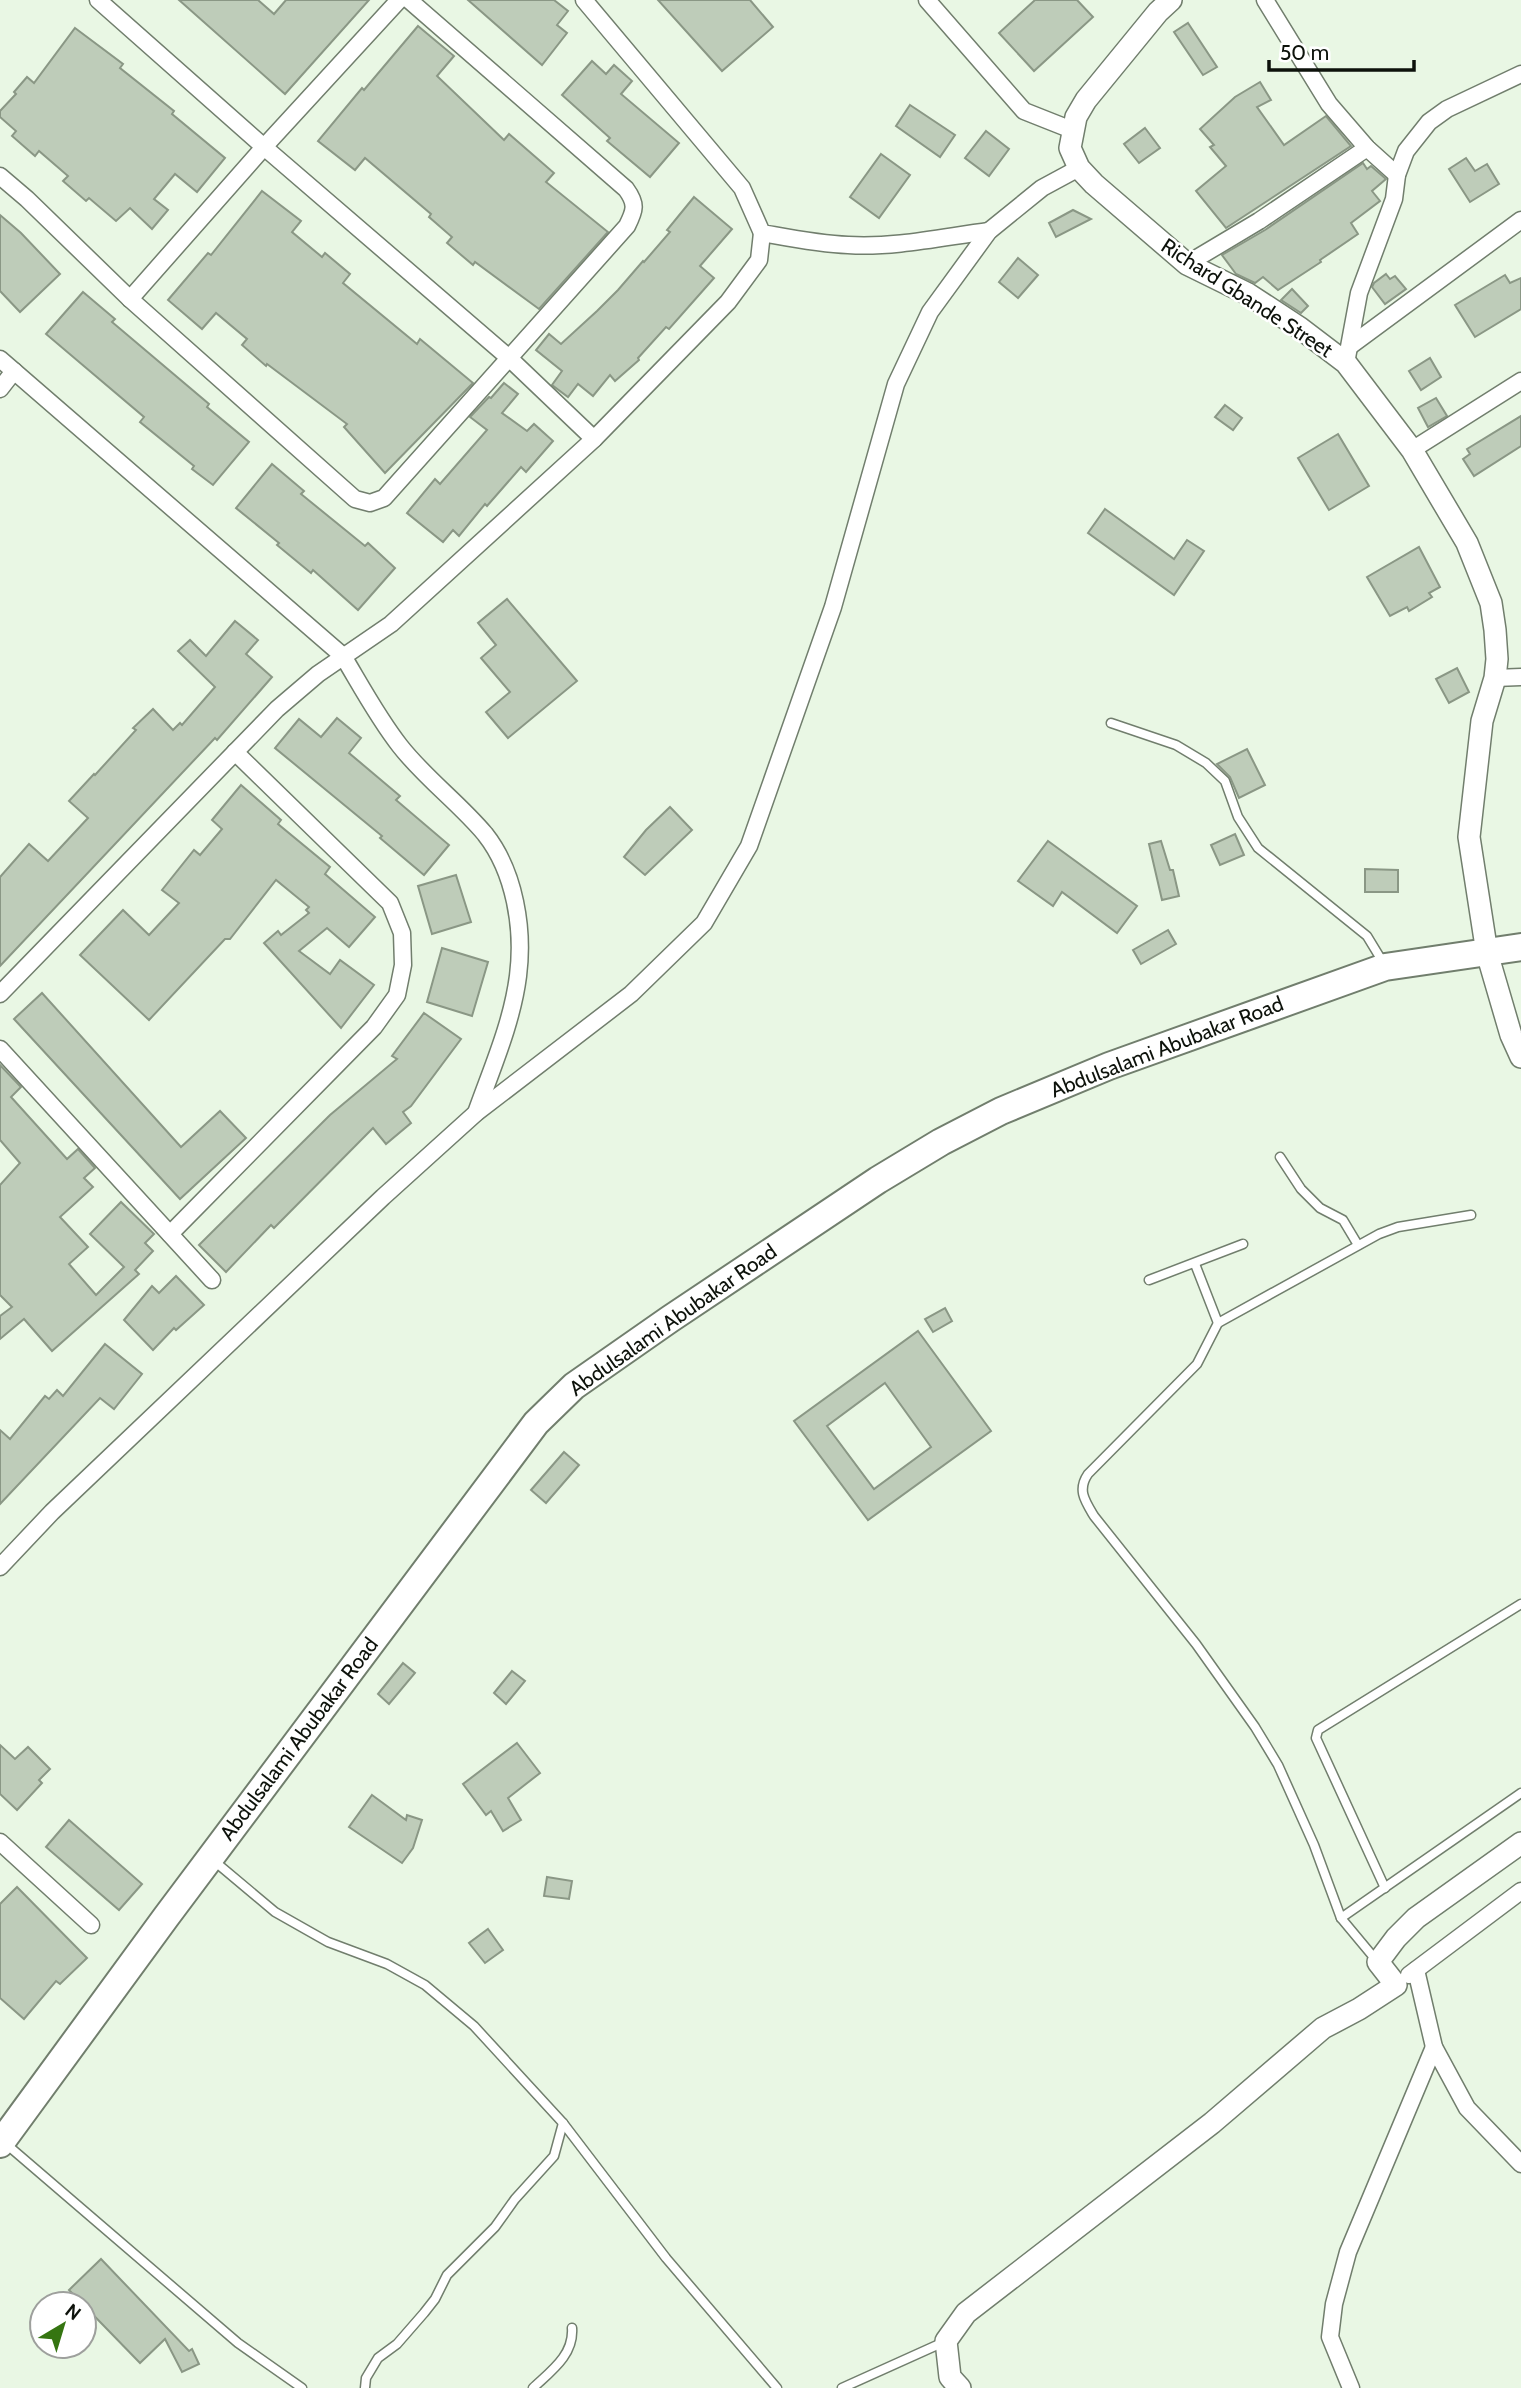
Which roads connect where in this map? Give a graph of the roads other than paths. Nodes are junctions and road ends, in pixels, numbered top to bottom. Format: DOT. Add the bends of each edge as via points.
graph roads {
  1 [pos="98,0"];
  2 [pos="399,0"];
  3 [pos="409,0"];
  4 [pos="584,0"];
  5 [pos="928,0"];
  6 [pos="1171,0"];
  7 [pos="1265,0"];
  8 [pos="1521,74"];
  9 [pos="1072,130"];
  10 [pos="264,147"];
  11 [pos="1367,148"];
  12 [pos="1079,168"];
  13 [pos="1397,175"];
  14 [pos="0,176"];
  15 [pos="1521,220"];
  16 [pos="989,231"];
  17 [pos="762,233"];
  18 [pos="1187,264"];
  19 [pos="130,299"];
  20 [pos="1348,355"];
  21 [pos="508,357"];
  22 [pos="0,359"];
  23 [pos="14,371"];
  24 [pos="1521,382"];
  25 [pos="0,389"];
  26 [pos="594,439"];
  27 [pos="1412,450"];
  28 [pos="343,656"];
  29 [pos="1521,677"];
  30 [pos="1494,678"];
  31 [pos="1111,723"];
  32 [pos="236,752"];
  33 [pos="1521,947"];
  34 [pos="1487,953"];
  35 [pos="1385,967"];
  36 [pos="0,995"];
  37 [pos="0,1049"];
  38 [pos="1521,1057"];
  39 [pos="476,1113"];
  40 [pos="1280,1157"];
  41 [pos="1471,1215"];
  42 [pos="170,1234"];
  43 [pos="1243,1244"];
  44 [pos="1358,1245"];
  45 [pos="1195,1264"];
  46 [pos="212,1280"];
  47 [pos="1149,1280"];
  48 [pos="1218,1323"];
  49 [pos="0,1567"];
  50 [pos="1521,1604"];
  51 [pos="1521,1793"];
  52 [pos="1521,1843"];
  53 [pos="1,1845"];
  54 [pos="211,1858"];
  55 [pos="1385,1888"];
  56 [pos="1521,1891"];
  57 [pos="1342,1918"];
  58 [pos="91,1925"];
  59 [pos="1378,1962"];
  60 [pos="1416,1970"];
  61 [pos="1396,1985"];
  62 [pos="1434,2047"];
  63 [pos="563,2123"];
  64 [pos="1,2143"];
  65 [pos="1521,2164"];
  66 [pos="572,2328"];
  67 [pos="946,2341"];
  68 [pos="302,2388"];
  69 [pos="365,2388"];
  70 [pos="533,2388"];
  71 [pos="777,2388"];
  72 [pos="842,2388"];
  73 [pos="960,2388"];
  74 [pos="1351,2388"];
  1 -- 10 [label="street"];
  2 -- 10 [label="street"];
  3 -- 21 [label="street" via="626,189 635,202 627,226"];
  4 -- 17 [label="street" via="742,188"];
  5 -- 9 [label="street" via="1024,111"];
  6 -- 9 [label="street" via="1086,100"];
  7 -- 11 [label="street" via="1329,104"];
  8 -- 13 [label="street" via="1429,122 1406,151"];
  9 -- 12 [label="street" via="1070,148"];
  10 -- 19 [label="street"];
  10 -- 21 [label="street"];
  11 -- 13 [label="street"];
  11 -- 18 [label="street"];
  12 -- 16 [label="street" via="1042,188"];
  12 -- 18 [label="street, Richard Gbande Street"];
  13 -- 20 [label="street" via="1394,199 1359,293"];
  14 -- 19 [label="street"];
  15 -- 20 [label="street"];
  16 -- 17 [label="street" via="850,246"];
  16 -- 39 [label="street" via="930,312 896,384 833,607 749,846 704,923 631,994"];
  17 -- 26 [label="street" via="759,260 729,302"];
  18 -- 20 [label="street, Richard Gbande Street" via="1248,294"];
  19 -- 21 [label="street" via="355,499 370,503 393,490"];
  20 -- 27 [label="street, Richard Gbande Street"];
  21 -- 26 [label="street"];
  22 -- 23 [label="street"];
  23 -- 25 [label="street"];
  23 -- 28 [label="street"];
  24 -- 27 [label="street"];
  26 -- 28 [label="street" via="391,624"];
  27 -- 30 [label="street, Richard Gbande Street" via="1467,543 1491,603 1496,640"];
  28 -- 32 [label="street" via="304,685"];
  28 -- 39 [label="street" via="400,747 486,835 504,866 519,916 519,974 510,1016"];
  29 -- 30 [label="street"];
  30 -- 34 [label="street, Richard Gbande Street" via="1482,721 1469,837"];
  31 -- 35 [label="lane" via="1176,744 1206,763 1225,781 1237,817 1258,848 1367,936"];
  32 -- 36 [label="street"];
  32 -- 42 [label="street" via="390,902 402,933 403,965 397,995 374,1027"];
  33 -- 34 [label="main road, Abdulsalami Abubakar Road"];
  34 -- 35 [label="main road, Abdulsalami Abubakar Road"];
  34 -- 38 [label="street, Richard Gbande Street"];
  35 -- 54 [label="main road, Abdulsalami Abubakar Road" via="1109,1066 989,1117 878,1180 574,1386 536,1423"];
  37 -- 42 [label="street"];
  39 -- 49 [label="street" via="52,1512"];
  40 -- 44 [label="lane" via="1301,1189 1320,1208 1343,1220"];
  41 -- 44 [label="lane" via="1398,1227"];
  42 -- 46 [label="street"];
  43 -- 45 [label="lane"];
  44 -- 48 [label="lane"];
  45 -- 47 [label="lane"];
  45 -- 48 [label="lane"];
  48 -- 57 [label="lane" via="1197,1364 1088,1474 1082,1491 1094,1516 1196,1644 1261,1736 1278,1765"];
  50 -- 55 [label="lane" via="1318,1730 1316,1738"];
  51 -- 55 [label="lane"];
  52 -- 59 [label="street" via="1416,1918"];
  53 -- 58 [label="street"];
  54 -- 63 [label="lane" via="275,1912 328,1942 387,1964 425,1985 474,2026"];
  54 -- 64 [label="main road, Abdulsalami Abubakar Road"];
  55 -- 57 [label="lane"];
  56 -- 60 [label="street"];
  57 -- 59 [label="lane"];
  59 -- 61 [label="street"];
  60 -- 61 [label="street"];
  60 -- 62 [label="street"];
  61 -- 67 [label="street" via="1323,2028 1212,2123 966,2313"];
  62 -- 65 [label="street" via="1467,2108"];
  62 -- 74 [label="street" via="1348,2252 1334,2304 1330,2337"];
  63 -- 69 [label="lane" via="554,2156 495,2227 447,2275 417,2322 378,2358"];
  63 -- 71 [label="lane" via="666,2258"];
  64 -- 68 [label="lane" via="239,2343"];
  66 -- 70 [label="lane" via="569,2352"];
  67 -- 72 [label="lane"];
  67 -- 73 [label="street" via="950,2377"];
}
